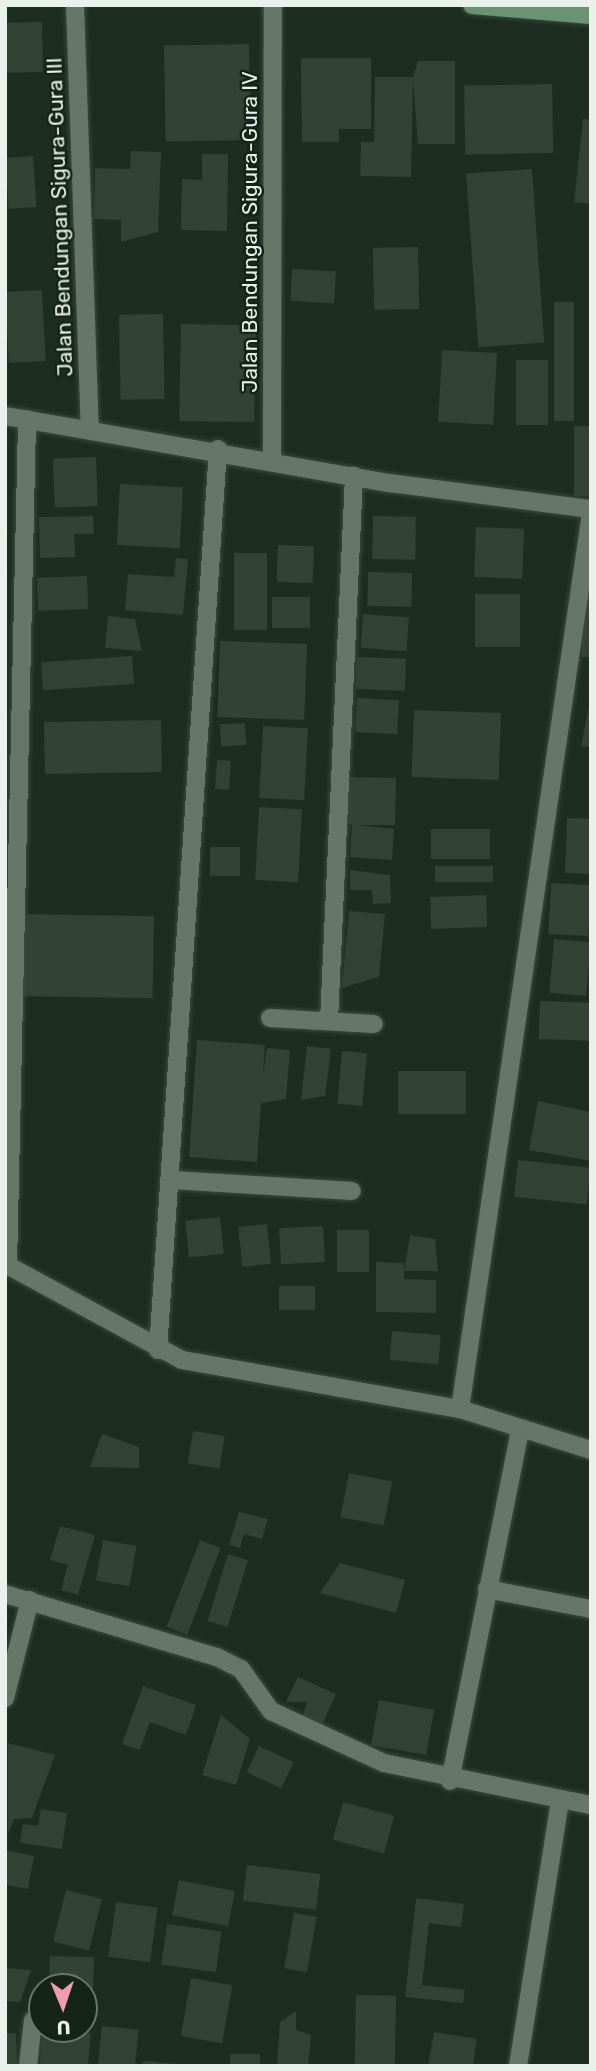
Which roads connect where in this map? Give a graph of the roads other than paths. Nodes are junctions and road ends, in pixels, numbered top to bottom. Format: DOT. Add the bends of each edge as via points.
graph roads {
  1 [pos="75,5"];
  2 [pos="273,5"];
  3 [pos="472,5"];
  4 [pos="492,6"];
  5 [pos="591,15"];
  6 [pos="5,416"];
  7 [pos="27,419"];
  8 [pos="90,427"];
  9 [pos="218,450"];
  10 [pos="272,459"];
  11 [pos="354,476"];
  12 [pos="591,511"];
  13 [pos="270,1018"];
  14 [pos="329,1021"];
  15 [pos="374,1024"];
  16 [pos="173,1180"];
  17 [pos="352,1191"];
  18 [pos="7,1265"];
  19 [pos="158,1350"];
  20 [pos="460,1409"];
  21 [pos="520,1431"];
  22 [pos="591,1450"];
  23 [pos="487,1589"];
  24 [pos="5,1594"];
  25 [pos="30,1600"];
  26 [pos="591,1609"];
  27 [pos="5,1698"];
  28 [pos="450,1781"];
  29 [pos="561,1802"];
  30 [pos="591,1805"];
  31 [pos="31,2043"];
  32 [pos="29,2066"];
  33 [pos="518,2066"];
  1 -- 8 [label="street, Jalan Bendungan Sigura-Gura III"];
  2 -- 10 [label="street, Jalan Bendungan Sigura-Gura IV"];
  3 -- 4 [label="main road"];
  4 -- 5 [label="main road"];
  6 -- 7 [label="street"];
  7 -- 8 [label="street"];
  7 -- 18 [label="street"];
  8 -- 9 [label="street"];
  9 -- 10 [label="street"];
  9 -- 16 [label="street"];
  10 -- 11 [label="street"];
  11 -- 12 [label="street"];
  11 -- 14 [label="street"];
  12 -- 20 [label="street"];
  13 -- 14 [label="street"];
  14 -- 15 [label="street"];
  16 -- 17 [label="street"];
  16 -- 19 [label="street"];
  18 -- 19 [label="street"];
  19 -- 20 [label="street" via="182,1360"];
  20 -- 21 [label="street"];
  21 -- 22 [label="street"];
  21 -- 23 [label="street"];
  23 -- 26 [label="street"];
  23 -- 28 [label="street"];
  24 -- 25 [label="street"];
  25 -- 27 [label="street"];
  25 -- 28 [label="street" via="216,1657 241,1669 271,1711 316,1737"];
  28 -- 29 [label="street"];
  29 -- 30 [label="street"];
  29 -- 33 [label="street"];
  31 -- 32 [label="street"];
}
